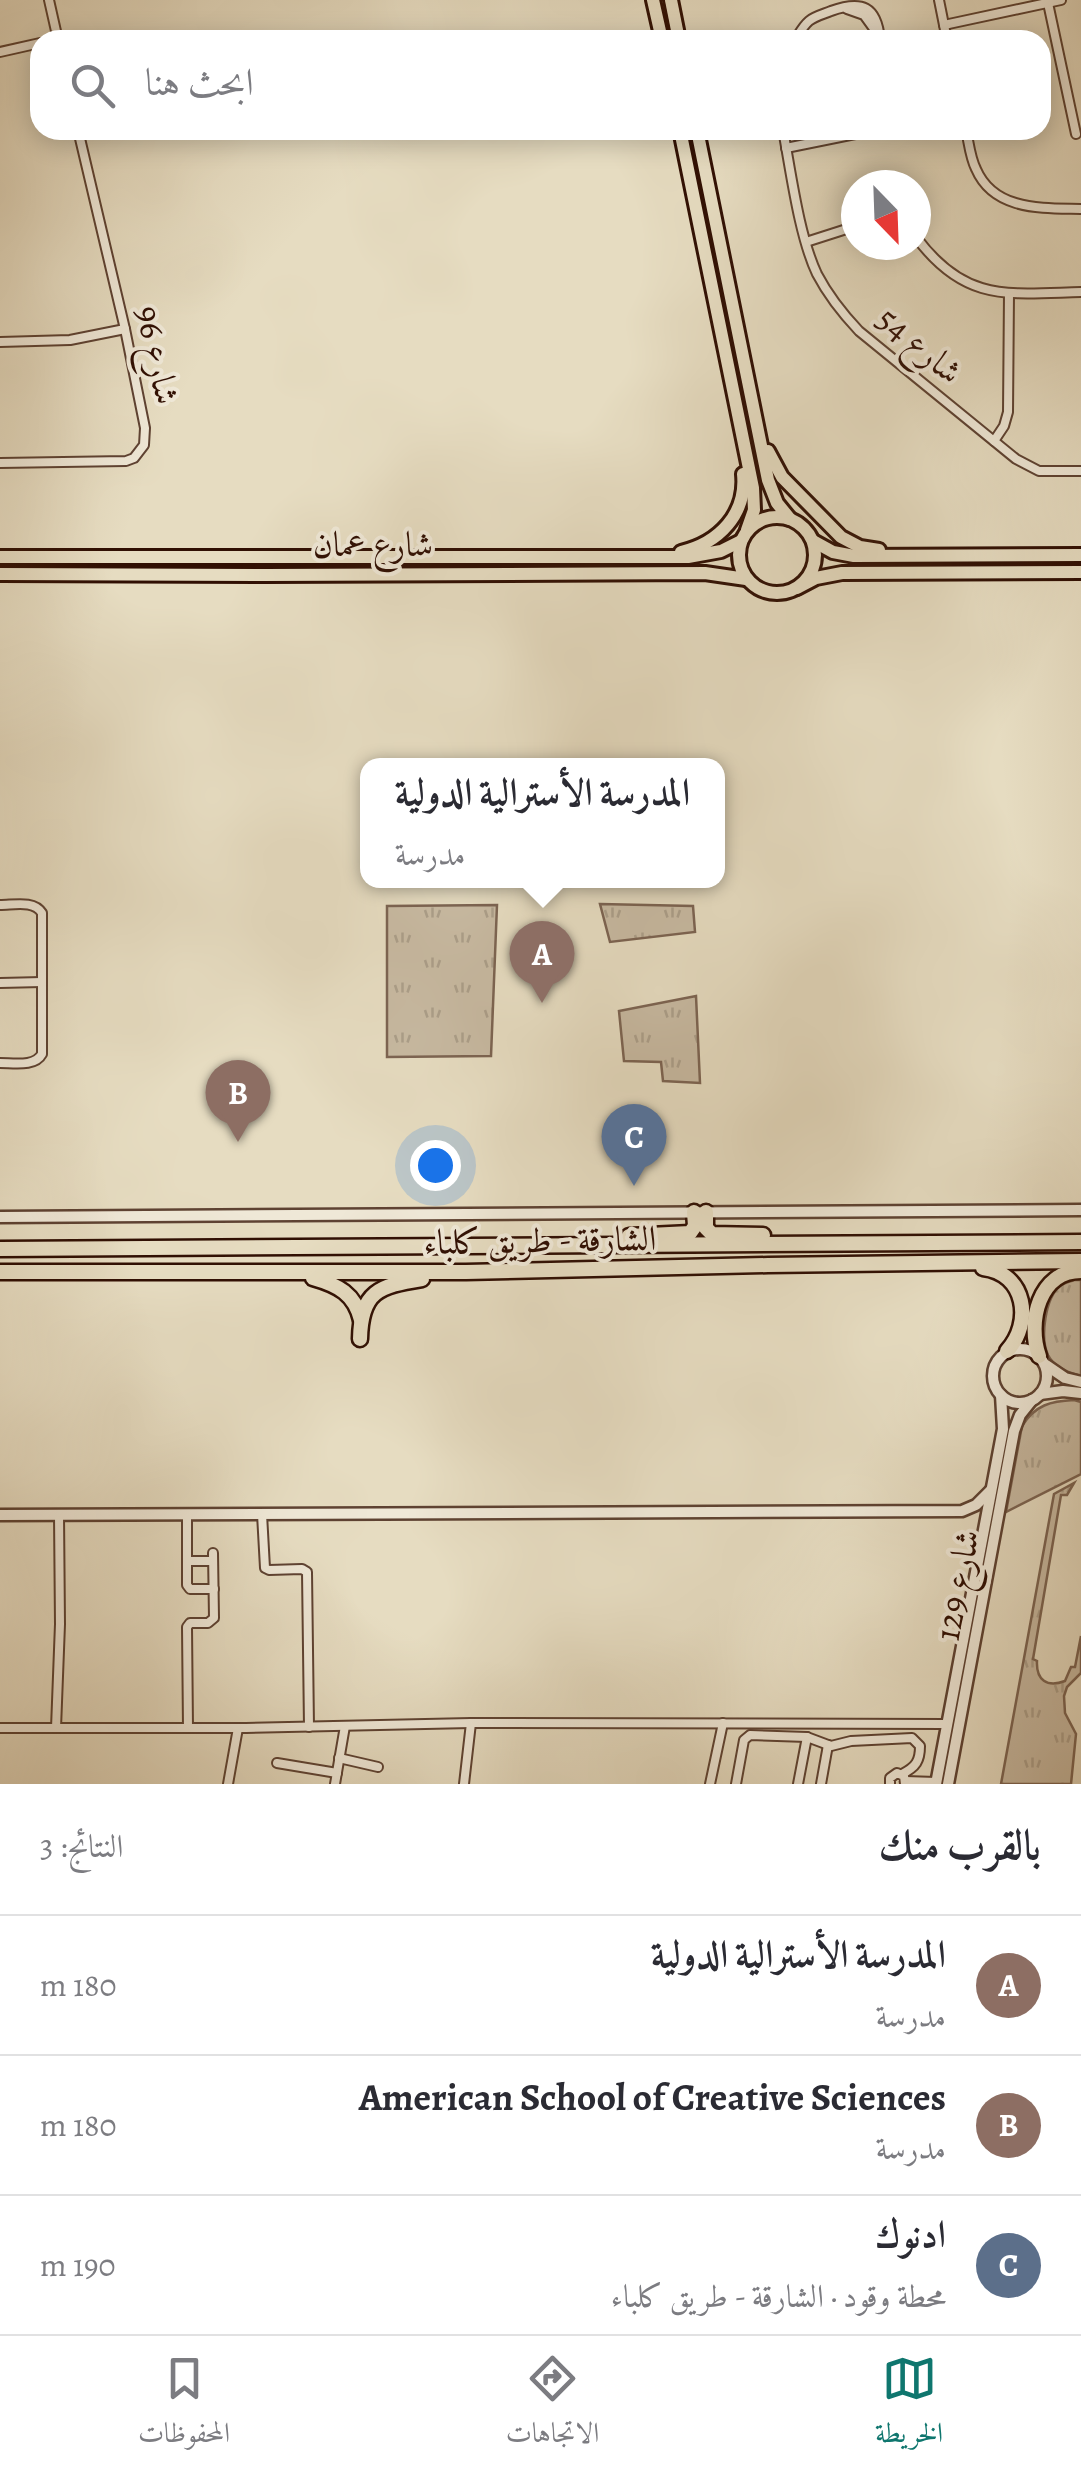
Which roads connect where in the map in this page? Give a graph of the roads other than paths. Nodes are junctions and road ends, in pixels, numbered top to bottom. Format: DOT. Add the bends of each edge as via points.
graph roads {
  1 [pos="49,0"];
  2 [pos="653,0"];
  3 [pos="670,0"];
  4 [pos="939,0"];
  5 [pos="1061,0"];
  6 [pos="1048,4"];
  7 [pos="944,25"];
  8 [pos="54,30"];
  9 [pos="660,30"];
  10 [pos="677,30"];
  11 [pos="802,30"];
  12 [pos="875,30"];
  13 [pos="945,30"];
  14 [pos="30,45"];
  15 [pos="0,52"];
  16 [pos="1067,92"];
  17 [pos="1081,92"];
  18 [pos="1076,134"];
  19 [pos="80,140"];
  20 [pos="682,140"];
  21 [pos="700,140"];
  22 [pos="784,140"];
  23 [pos="825,140"];
  24 [pos="968,140"];
  25 [pos="786,148"];
  26 [pos="1081,209"];
  27 [pos="841,231"];
  28 [pos="806,242"];
  29 [pos="931,255"];
  30 [pos="1081,292"];
  31 [pos="1008,294"];
  32 [pos="125,329"];
  33 [pos="0,342"];
  34 [pos="756,419"];
  35 [pos="741,432"];
  36 [pos="994,442"];
  37 [pos="0,463"];
  38 [pos="1081,471"];
  39 [pos="790,518"];
  40 [pos="744,536"];
  41 [pos="813,541"];
  42 [pos="668,556"];
  43 [pos="916,556"];
  44 [pos="1081,556"];
  45 [pos="0,557"];
  46 [pos="1081,572"];
  47 [pos="0,574"];
  48 [pos="746,579"];
  49 [pos="797,588"];
  50 [pos="0,905"];
  51 [pos="42,982"];
  52 [pos="0,983"];
  53 [pos="0,1063"];
  54 [pos="1081,1210"];
  55 [pos="700,1212"];
  56 [pos="0,1217"];
  57 [pos="1081,1242"];
  58 [pos="828,1244"];
  59 [pos="568,1245"];
  60 [pos="0,1249"];
  61 [pos="1081,1261"];
  62 [pos="768,1265"];
  63 [pos="1081,1271"];
  64 [pos="0,1272"];
  65 [pos="466,1272"];
  66 [pos="279,1273"];
  67 [pos="361,1321"];
  68 [pos="360,1338"];
  69 [pos="1007,1351"];
  70 [pos="1042,1360"];
  71 [pos="1081,1382"];
  72 [pos="1081,1393"];
  73 [pos="1001,1396"];
  74 [pos="1035,1398"];
  75 [pos="992,1490"];
  76 [pos="962,1510"];
  77 [pos="187,1514"];
  78 [pos="262,1514"];
  79 [pos="0,1515"];
  80 [pos="60,1515"];
  81 [pos="985,1527"];
  82 [pos="186,1560"];
  83 [pos="214,1590"];
  84 [pos="722,1722"];
  85 [pos="471,1723"];
  86 [pos="851,1724"];
  87 [pos="947,1724"];
  88 [pos="346,1726"];
  89 [pos="309,1727"];
  90 [pos="0,1728"];
  91 [pos="56,1728"];
  92 [pos="188,1728"];
  93 [pos="238,1728"];
  94 [pos="807,1738"];
  95 [pos="848,1741"];
  96 [pos="828,1745"];
  97 [pos="339,1758"];
  98 [pos="276,1763"];
  99 [pos="378,1767"];
  100 [pos="336,1773"];
  101 [pos="904,1780"];
  102 [pos="940,1783"];
  103 [pos="228,1784"];
  104 [pos="334,1784"];
  105 [pos="464,1784"];
  106 [pos="710,1784"];
  107 [pos="736,1784"];
  108 [pos="798,1784"];
  109 [pos="821,1784"];
  110 [pos="890,1784"];
  1 -- 8 [label="street"];
  2 -- 9 [label="main road"];
  3 -- 10 [label="main road"];
  4 -- 7 [label="street"];
  5 -- 6 [label="street"];
  6 -- 7 [label="street"];
  6 -- 16 [label="street"];
  7 -- 13 [label="street"];
  11 -- 12 [label="street" via="838,9 864,14"];
  14 -- 15 [label="street"];
  16 -- 17 [label="street"];
  16 -- 18 [label="street"];
  19 -- 32 [label="street, شارع 96"];
  20 -- 35 [label="main road"];
  21 -- 34 [label="main road"];
  22 -- 25 [label="street, شارع 54"];
  23 -- 25 [label="street"];
  24 -- 26 [label="street" via="979,175 998,195 1028,207"];
  25 -- 28 [label="street, شارع 54"];
  27 -- 28 [label="street"];
  28 -- 36 [label="street, شارع 54" via="822,284 858,331"];
  29 -- 31 [label="street" via="960,280"];
  30 -- 31 [label="street"];
  31 -- 36 [label="street" via="1008,412"];
  32 -- 33 [label="street" via="70,340"];
  32 -- 37 [label="street, شارع 96" via="145,428 140,452 126,461"];
  34 -- 39 [label="main road" via="770,488"];
  34 -- 43 [label="main road" via="778,472 841,537 866,549"];
  35 -- 40 [label="main road" via="754,496"];
  35 -- 42 [label="main road" via="744,488 738,510 704,545"];
  36 -- 38 [label="street, شارع 54" via="1039,471"];
  39 -- 40 [label="main road" via="756,522"];
  39 -- 41 [label="main road"];
  40 -- 42 [label="main road, شارع عمان" via="710,554"];
  40 -- 48 [label="main road" via="738,561"];
  41 -- 43 [label="main road" via="847,556"];
  41 -- 49 [label="main road" via="814,567"];
  42 -- 45 [label="main road, شارع عمان"];
  43 -- 44 [label="main road"];
  46 -- 49 [label="main road" via="842,573"];
  47 -- 48 [label="main road, شارع عمان" via="705,573"];
  48 -- 49 [label="main road" via="776,594"];
  50 -- 51 [label="street" via="41,910"];
  51 -- 52 [label="street"];
  51 -- 53 [label="street" via="41,1057"];
  54 -- 55 [label="street"];
  55 -- 56 [label="street"];
  55 -- 58 [label="highway" via="712,1234 800,1236"];
  55 -- 59 [label="highway" via="690,1233 595,1237"];
  57 -- 58 [label="highway, الشارقة - طريق كلباء"];
  58 -- 59 [label="highway, الشارقة - طريق كلباء"];
  59 -- 60 [label="highway, الشارقة - طريق كلباء"];
  61 -- 62 [label="highway, الشارقة - طريق كلباء"];
  62 -- 65 [label="highway, الشارقة - طريق كلباء"];
  62 -- 69 [label="highway" via="993,1270 1014,1284 1023,1308 1019,1335"];
  63 -- 70 [label="highway" via="1054,1278 1042,1293 1034,1334"];
  64 -- 66 [label="highway, الشارقة - طريق كلباء"];
  65 -- 66 [label="highway, الشارقة - طريق كلباء"];
  65 -- 67 [label="highway" via="376,1292"];
  66 -- 67 [label="highway" via="346,1292"];
  67 -- 68 [label="highway"];
  69 -- 70 [label="street" via="1024,1348"];
  69 -- 73 [label="street" via="992,1372"];
  70 -- 71 [label="street"];
  70 -- 74 [label="street" via="1047,1380"];
  72 -- 74 [label="street"];
  73 -- 74 [label="street" via="1012,1402"];
  73 -- 75 [label="street, شارع 129" via="1003,1429"];
  74 -- 102 [label="street, شارع 129" via="1014,1430"];
  75 -- 76 [label="street"];
  75 -- 81 [label="street, شارع 129"];
  76 -- 78 [label="street"];
  76 -- 81 [label="street"];
  77 -- 78 [label="street"];
  77 -- 80 [label="street"];
  77 -- 82 [label="street"];
  78 -- 89 [label="street" via="265,1568 307,1572"];
  79 -- 80 [label="street"];
  80 -- 91 [label="street"];
  81 -- 87 [label="street, شارع 129"];
  82 -- 83 [label="street" via="187,1587"];
  82 -- 83 [label="street" via="213,1557"];
  83 -- 92 [label="street" via="213,1620 188,1626"];
  84 -- 85 [label="street"];
  84 -- 86 [label="street"];
  84 -- 106 [label="street"];
  85 -- 88 [label="street"];
  85 -- 105 [label="street"];
  86 -- 87 [label="street"];
  86 -- 95 [label="street"];
  87 -- 102 [label="street, شارع 129"];
  88 -- 89 [label="street"];
  88 -- 97 [label="street"];
  89 -- 93 [label="street"];
  90 -- 91 [label="street"];
  91 -- 92 [label="street"];
  92 -- 93 [label="street"];
  93 -- 103 [label="street"];
  94 -- 96 [label="street"];
  94 -- 107 [label="street" via="748,1736"];
  94 -- 108 [label="street"];
  95 -- 96 [label="street"];
  95 -- 101 [label="street" via="914,1738 918,1763"];
  96 -- 109 [label="street"];
  97 -- 99 [label="street"];
  97 -- 100 [label="street"];
  98 -- 100 [label="street"];
  100 -- 104 [label="street"];
  101 -- 102 [label="street"];
  101 -- 110 [label="street" via="894,1773"];
}
